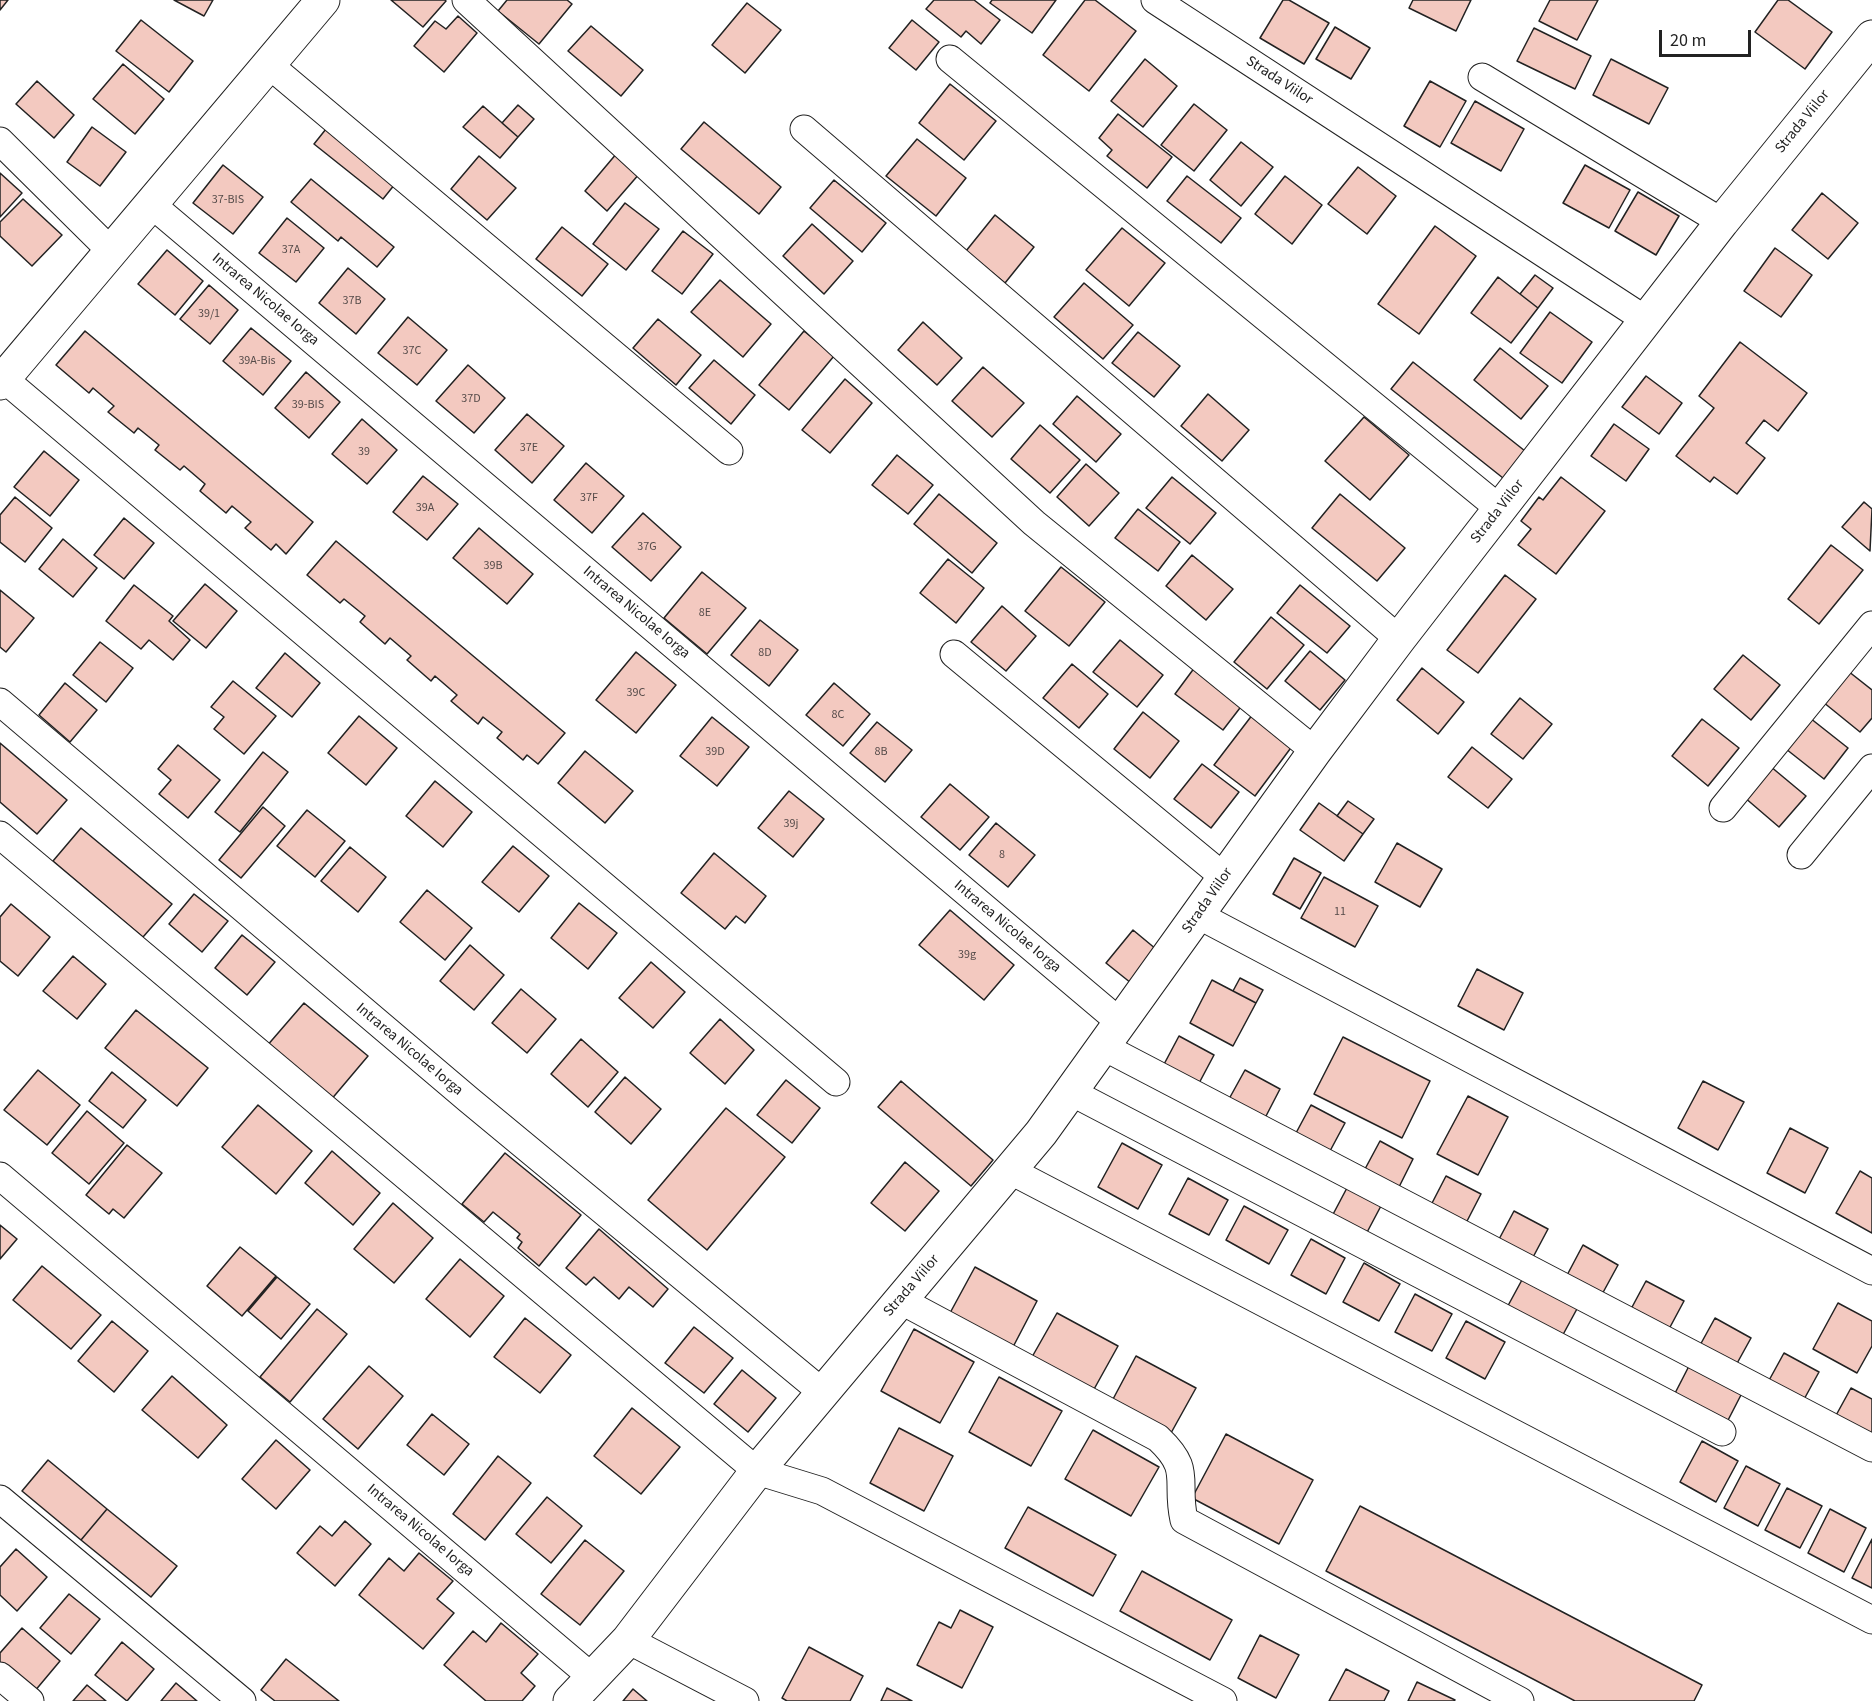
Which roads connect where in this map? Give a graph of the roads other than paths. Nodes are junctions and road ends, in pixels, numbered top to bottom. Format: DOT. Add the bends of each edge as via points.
graph roads {
  1 [pos="323,0"];
  2 [pos="466,0"];
  3 [pos="1155,0"];
  4 [pos="1872,37"];
  5 [pos="950,59"];
  6 [pos="268,64"];
  7 [pos="1482,77"];
  8 [pos="804,129"];
  9 [pos="0,141"];
  10 [pos="151,204"];
  11 [pos="1722,222"];
  12 [pos="111,251"];
  13 [pos="1646,320"];
  14 [pos="2,381"];
  15 [pos="729,452"];
  16 [pos="1500,509"];
  17 [pos="1872,625"];
  18 [pos="1399,639"];
  19 [pos="954,654"];
  20 [pos="0,702"];
  21 [pos="1315,751"];
  22 [pos="1872,768"];
  23 [pos="1723,808"];
  24 [pos="0,835"];
  25 [pos="1801,855"];
  26 [pos="1224,877"];
  27 [pos="1198,915"];
  28 [pos="1112,1035"];
  29 [pos="836,1082"];
  30 [pos="1071,1092"];
  31 [pos="1011,1172"];
  32 [pos="0,1176"];
  33 [pos="1872,1271"];
  34 [pos="900,1300"];
  35 [pos="822,1392"];
  36 [pos="1722,1432"];
  37 [pos="1872,1448"];
  38 [pos="757,1471"];
  39 [pos="0,1499"];
  40 [pos="1872,1620"];
  41 [pos="628,1640"];
  42 [pos="0,1676"];
  43 [pos="582,1690"];
  44 [pos="30,1701"];
  45 [pos="242,1701"];
  46 [pos="745,1701"];
  47 [pos="1223,1701"];
  48 [pos="1520,1701"];
  1 -- 6 [label="street"];
  2 -- 21 [label="street" via="1034,523"];
  3 -- 13 [label="street, Strada Viilor"];
  4 -- 11 [label="street, Strada Viilor"];
  5 -- 16 [label="street"];
  6 -- 10 [label="street"];
  6 -- 15 [label="street"];
  7 -- 11 [label="street"];
  8 -- 18 [label="street"];
  9 -- 12 [label="street"];
  10 -- 12 [label="street"];
  10 -- 28 [label="street, Intrarea Nicolae Iorga"];
  11 -- 13 [label="street, Strada Viilor"];
  12 -- 14 [label="street"];
  13 -- 16 [label="street, Strada Viilor"];
  14 -- 29 [label="street"];
  16 -- 18 [label="street, Strada Viilor"];
  17 -- 23 [label="street"];
  18 -- 21 [label="street, Strada Viilor"];
  19 -- 26 [label="street"];
  20 -- 35 [label="street, Intrarea Nicolae Iorga" via="460,1093"];
  21 -- 26 [label="street, Strada Viilor"];
  22 -- 25 [label="street"];
  24 -- 38 [label="street"];
  26 -- 27 [label="street, Strada Viilor"];
  27 -- 28 [label="street, Strada Viilor"];
  27 -- 33 [label="street"];
  28 -- 30 [label="street, Strada Viilor"];
  28 -- 37 [label="street, Intrarea Nicolae Iorga"];
  30 -- 31 [label="street, Strada Viilor"];
  30 -- 36 [label="street"];
  31 -- 34 [label="street, Strada Viilor"];
  31 -- 40 [label="street"];
  32 -- 43 [label="street, Intrarea Nicolae Iorga"];
  34 -- 35 [label="street, Strada Viilor"];
  34 -- 48 [label="street" via="1158,1438 1175,1454 1183,1476 1180,1501 1184,1520"];
  35 -- 38 [label="street, Strada Viilor"];
  38 -- 41 [label="street, Strada Viilor"];
  38 -- 47 [label="street" via="822,1491"];
  39 -- 45 [label="street"];
  41 -- 43 [label="street, Strada Viilor"];
  41 -- 46 [label="street"];
  42 -- 44 [label="street"];
}
